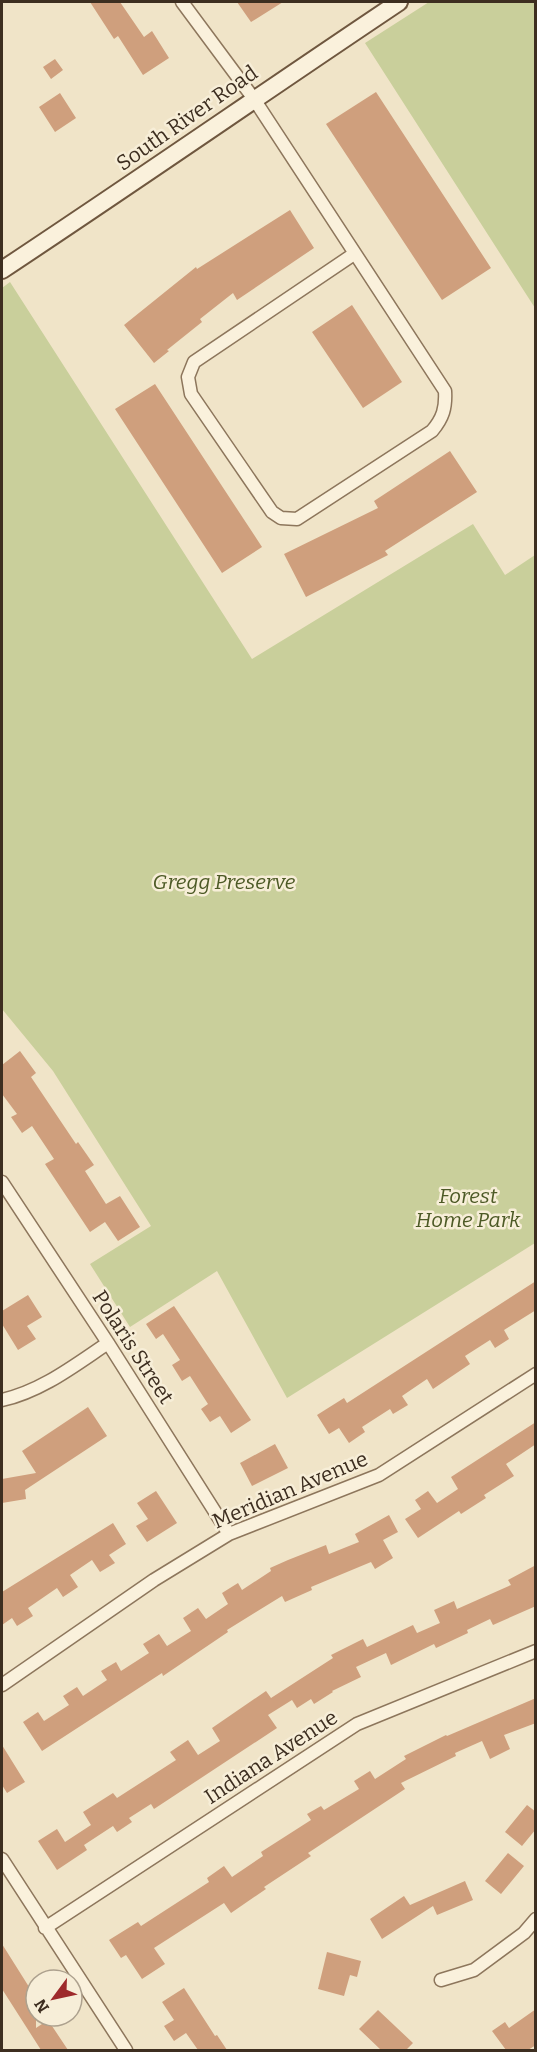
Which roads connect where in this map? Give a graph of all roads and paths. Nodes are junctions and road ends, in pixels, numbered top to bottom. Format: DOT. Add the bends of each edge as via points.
graph roads {
  1 [pos="182,2"];
  2 [pos="399,2"];
  3 [pos="254,99"];
  4 [pos="354,254"];
  5 [pos="2,270"];
  6 [pos="2,1182"];
  7 [pos="108,1343"];
  8 [pos="536,1374"];
  9 [pos="2,1400"];
  10 [pos="229,1534"];
  11 [pos="536,1651"];
  12 [pos="2,1684"];
  13 [pos="2,1859"];
  14 [pos="536,1919"];
  15 [pos="45,1928"];
  16 [pos="441,1980"];
  17 [pos="126,2050"];
  1 -- 3 [label="street"];
  2 -- 3 [label="street, South River Road"];
  3 -- 4 [label="street"];
  3 -- 5 [label="street, South River Road"];
  4 -- 4 [label="street" via="194,362 188,377 191,394 272,512 281,518 297,519 432,431 442,419 444,391"];
  6 -- 7 [label="street, Polaris Street"];
  7 -- 9 [label="street" via="44,1384"];
  7 -- 10 [label="street, Polaris Street"];
  8 -- 10 [label="street, Meridian Avenue" via="379,1475"];
  10 -- 12 [label="street, Meridian Avenue"];
  11 -- 15 [label="street, Indiana Avenue" via="357,1724"];
  13 -- 15 [label="street"];
  14 -- 16 [label="street" via="524,1933 474,1970"];
  15 -- 17 [label="street"];
}
